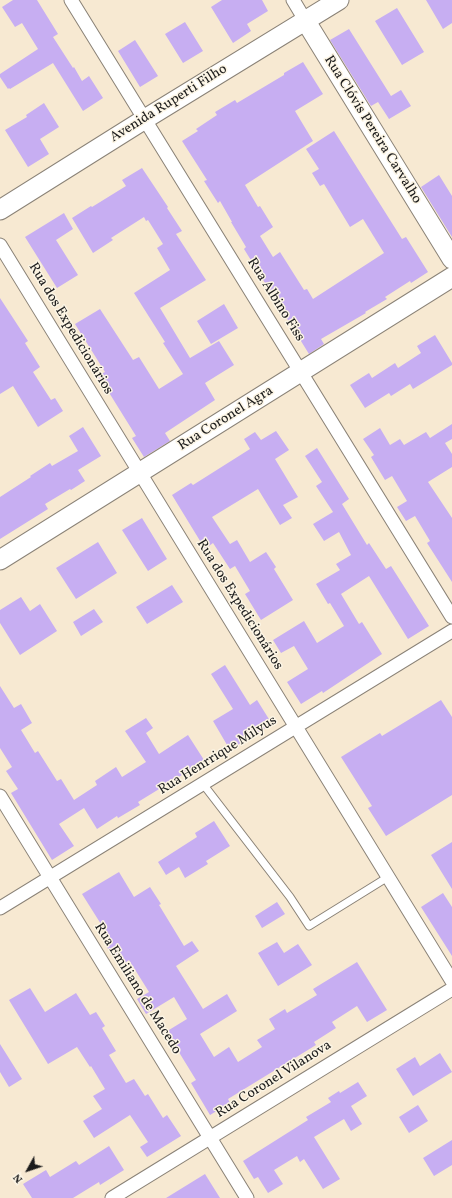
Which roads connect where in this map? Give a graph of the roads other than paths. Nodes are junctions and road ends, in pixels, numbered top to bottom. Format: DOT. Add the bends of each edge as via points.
graph roads {
  1 [pos="71,0"];
  2 [pos="293,0"];
  3 [pos="339,0"];
  4 [pos="305,20"];
  5 [pos="144,119"];
  6 [pos="0,210"];
  7 [pos="0,245"];
  8 [pos="452,259"];
  9 [pos="452,277"];
  10 [pos="301,372"];
  11 [pos="139,473"];
  12 [pos="0,560"];
  13 [pos="452,617"];
  14 [pos="452,631"];
  15 [pos="295,727"];
  16 [pos="203,784"];
  17 [pos="0,796"];
  18 [pos="388,877"];
  19 [pos="50,878"];
  20 [pos="0,908"];
  21 [pos="452,981"];
  22 [pos="452,989"];
  23 [pos="210,1138"];
  24 [pos="112,1198"];
  25 [pos="248,1198"];
  1 -- 5 [label="street, Rua Albino Fiss"];
  2 -- 4 [label="street, Rua Clóvis Pereira Carvalho"];
  3 -- 4 [label="street, Avenida Ruperti Filho"];
  4 -- 5 [label="street, Avenida Ruperti Filho"];
  4 -- 8 [label="street, Rua Clóvis Pereira Carvalho"];
  5 -- 6 [label="street, Avenida Ruperti Filho"];
  5 -- 10 [label="street, Rua Albino Fiss"];
  7 -- 11 [label="street, Rua dos Expedicionários"];
  9 -- 10 [label="street, Rua Coronel Agra"];
  10 -- 11 [label="street, Rua Coronel Agra"];
  10 -- 13 [label="street, Rua Albino Fiss"];
  11 -- 12 [label="street, Rua Coronel Agra"];
  11 -- 15 [label="street, Rua dos Expedicionários"];
  14 -- 15 [label="street, Rua Henrrique Milyus"];
  15 -- 16 [label="street, Rua Henrrique Milyus"];
  15 -- 18 [label="street, Rua dos Expedicionários"];
  16 -- 18 [label="lane" via="290,897 309,926"];
  16 -- 19 [label="street, Rua Henrrique Milyus"];
  17 -- 19 [label="street, Rua Emiliano de Macedo"];
  18 -- 21 [label="street, Rua dos Expedicionários"];
  19 -- 20 [label="street, Rua Henrrique Milyus"];
  19 -- 23 [label="street, Rua Emiliano de Macedo"];
  22 -- 23 [label="street, Rua Coronel Vilanova"];
  23 -- 24 [label="street, Rua Coronel Vilanova"];
  23 -- 25 [label="street, Rua Emiliano de Macedo"];
}
